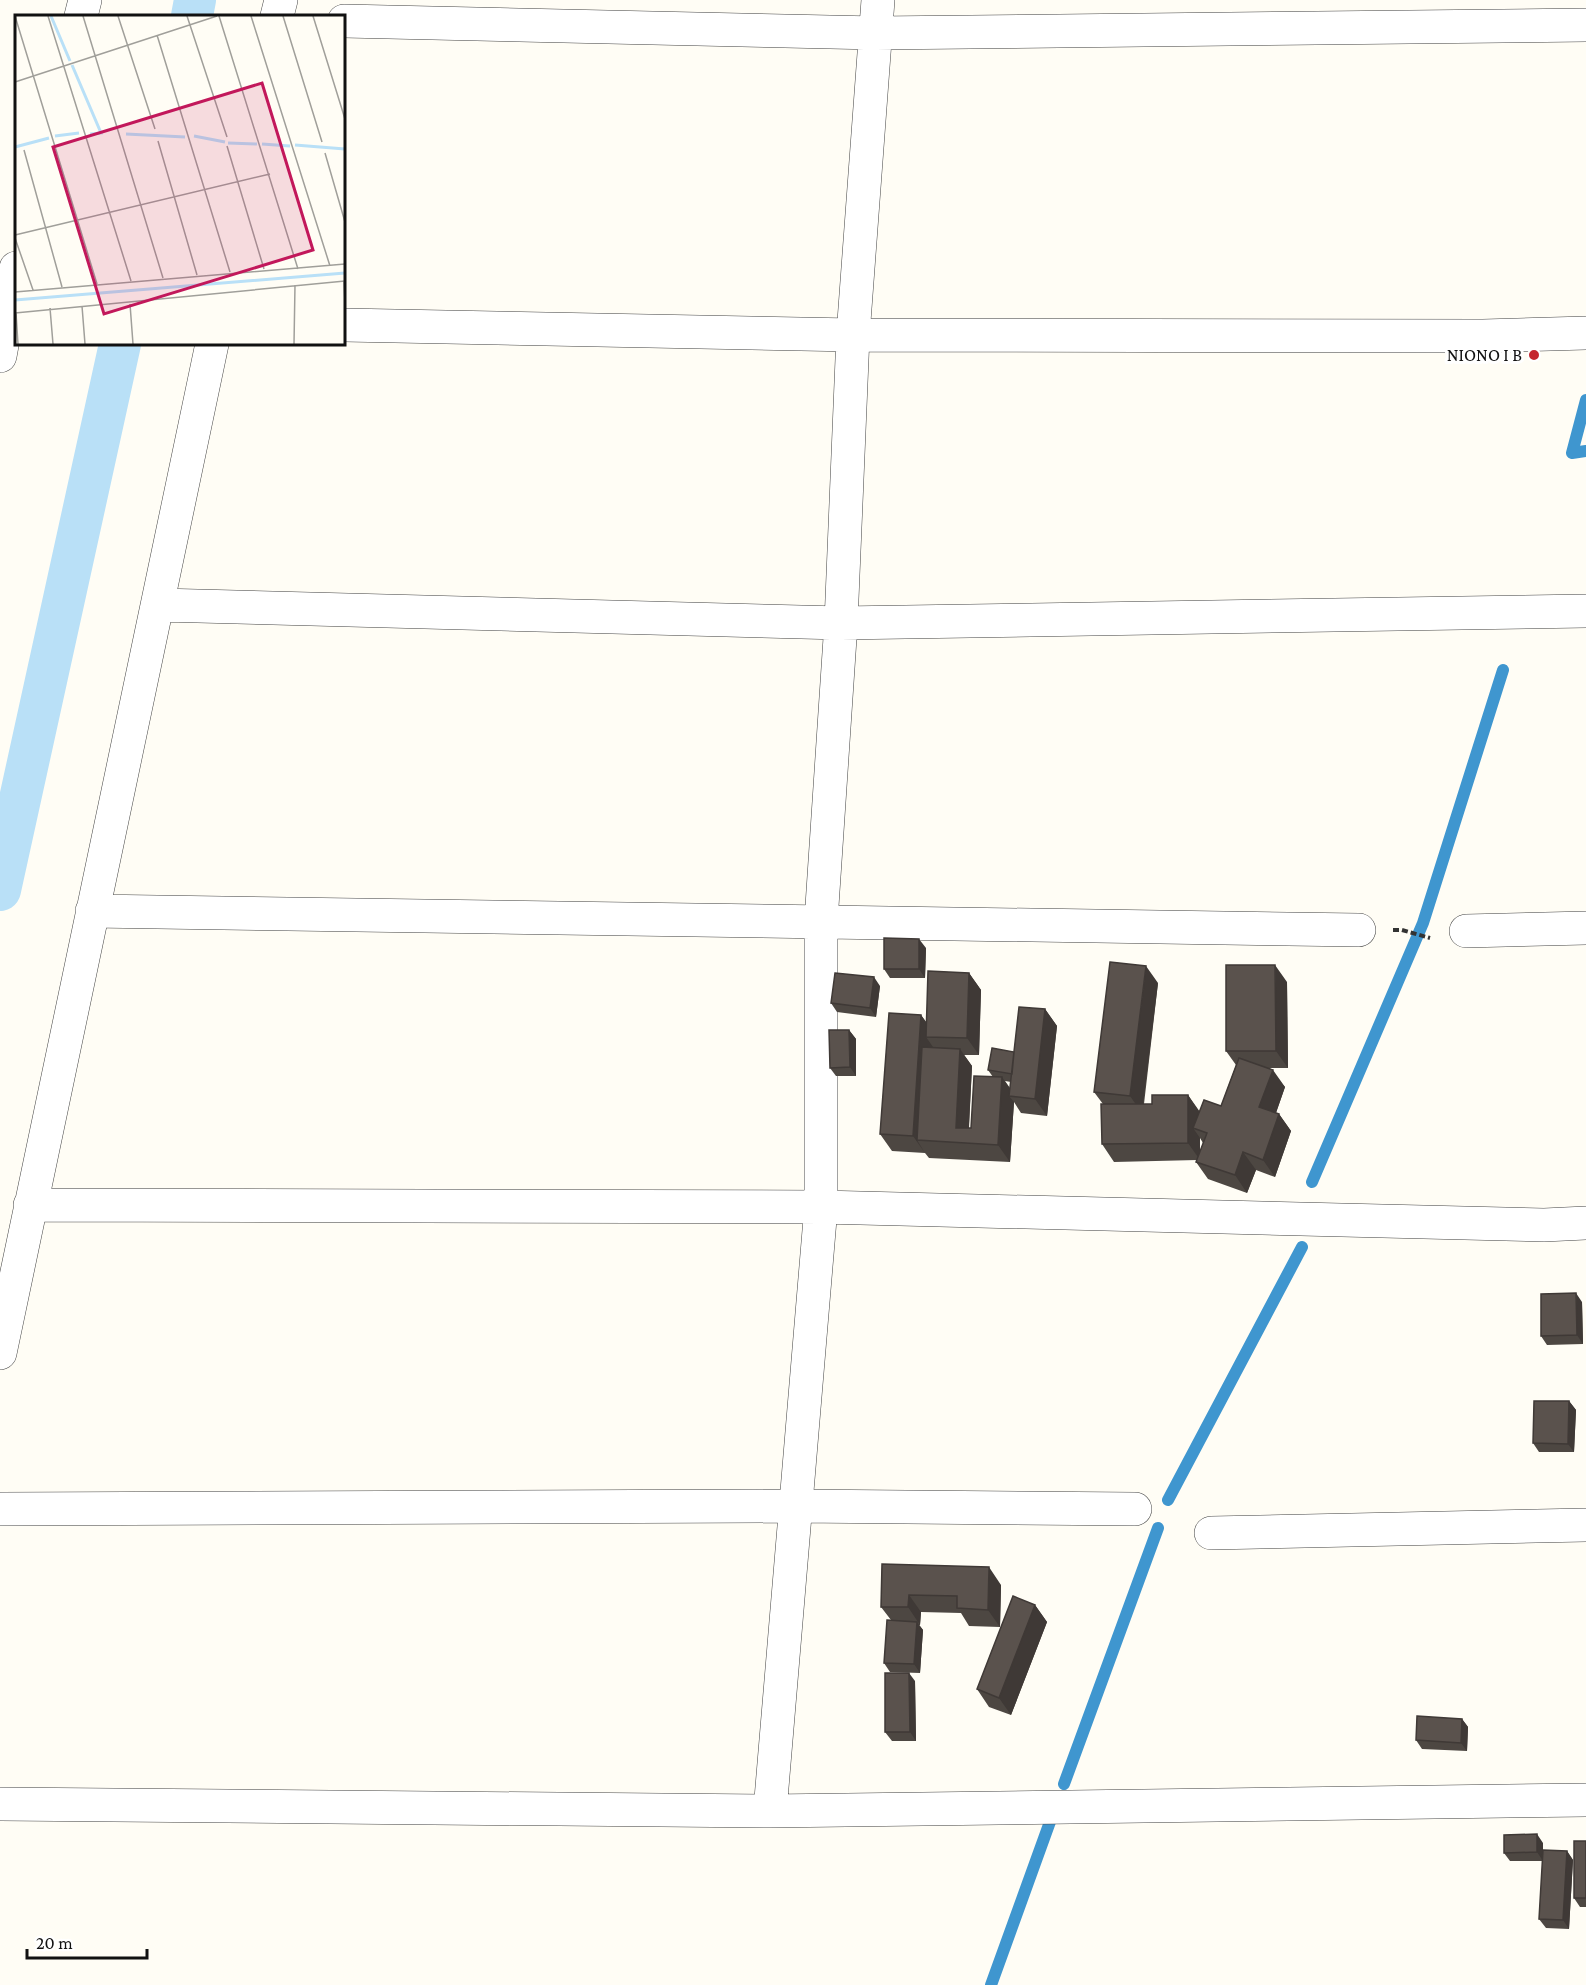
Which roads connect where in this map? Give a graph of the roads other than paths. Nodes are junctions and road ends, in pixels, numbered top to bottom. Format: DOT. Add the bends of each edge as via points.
graph roads {
  1 [pos="85,0"];
  2 [pos="281,0"];
  3 [pos="878,0"];
  4 [pos="81,15"];
  5 [pos="277,15"];
  6 [pos="345,21"];
  7 [pos="1586,24"];
  8 [pos="876,33"];
  9 [pos="0,250"];
  10 [pos="15,254"];
  11 [pos="15,274"];
  12 [pos="345,325"];
  13 [pos="1586,333"];
  14 [pos="853,335"];
  15 [pos="212,345"];
  16 [pos="0,356"];
  17 [pos="159,605"];
  18 [pos="1586,611"];
  19 [pos="841,623"];
  20 [pos="92,911"];
  21 [pos="821,921"];
  22 [pos="1586,928"];
  23 [pos="1359,930"];
  24 [pos="1466,930"];
  25 [pos="30,1205"];
  26 [pos="821,1207"];
  27 [pos="1586,1223"];
  28 [pos="0,1353"];
  29 [pos="796,1506"];
  30 [pos="0,1509"];
  31 [pos="1135,1509"];
  32 [pos="1586,1525"];
  33 [pos="1211,1533"];
  34 [pos="1586,1800"];
  35 [pos="0,1804"];
  36 [pos="770,1811"];
  1 -- 4 [label="street"];
  2 -- 5 [label="street"];
  3 -- 8 [label="street"];
  6 -- 8 [label="street"];
  7 -- 8 [label="street"];
  8 -- 14 [label="street"];
  9 -- 10 [label="street"];
  11 -- 16 [label="street"];
  12 -- 14 [label="street"];
  13 -- 14 [label="street"];
  14 -- 19 [label="street"];
  15 -- 17 [label="street"];
  17 -- 19 [label="street"];
  17 -- 20 [label="street"];
  18 -- 19 [label="street"];
  19 -- 21 [label="street"];
  20 -- 21 [label="street"];
  20 -- 25 [label="street"];
  21 -- 23 [label="street"];
  21 -- 26 [label="street"];
  22 -- 24 [label="street"];
  25 -- 26 [label="street"];
  25 -- 28 [label="street"];
  26 -- 27 [label="street"];
  26 -- 29 [label="street"];
  29 -- 30 [label="street"];
  29 -- 31 [label="street"];
  29 -- 36 [label="street"];
  32 -- 33 [label="street"];
  34 -- 36 [label="street"];
  35 -- 36 [label="street"];
}
